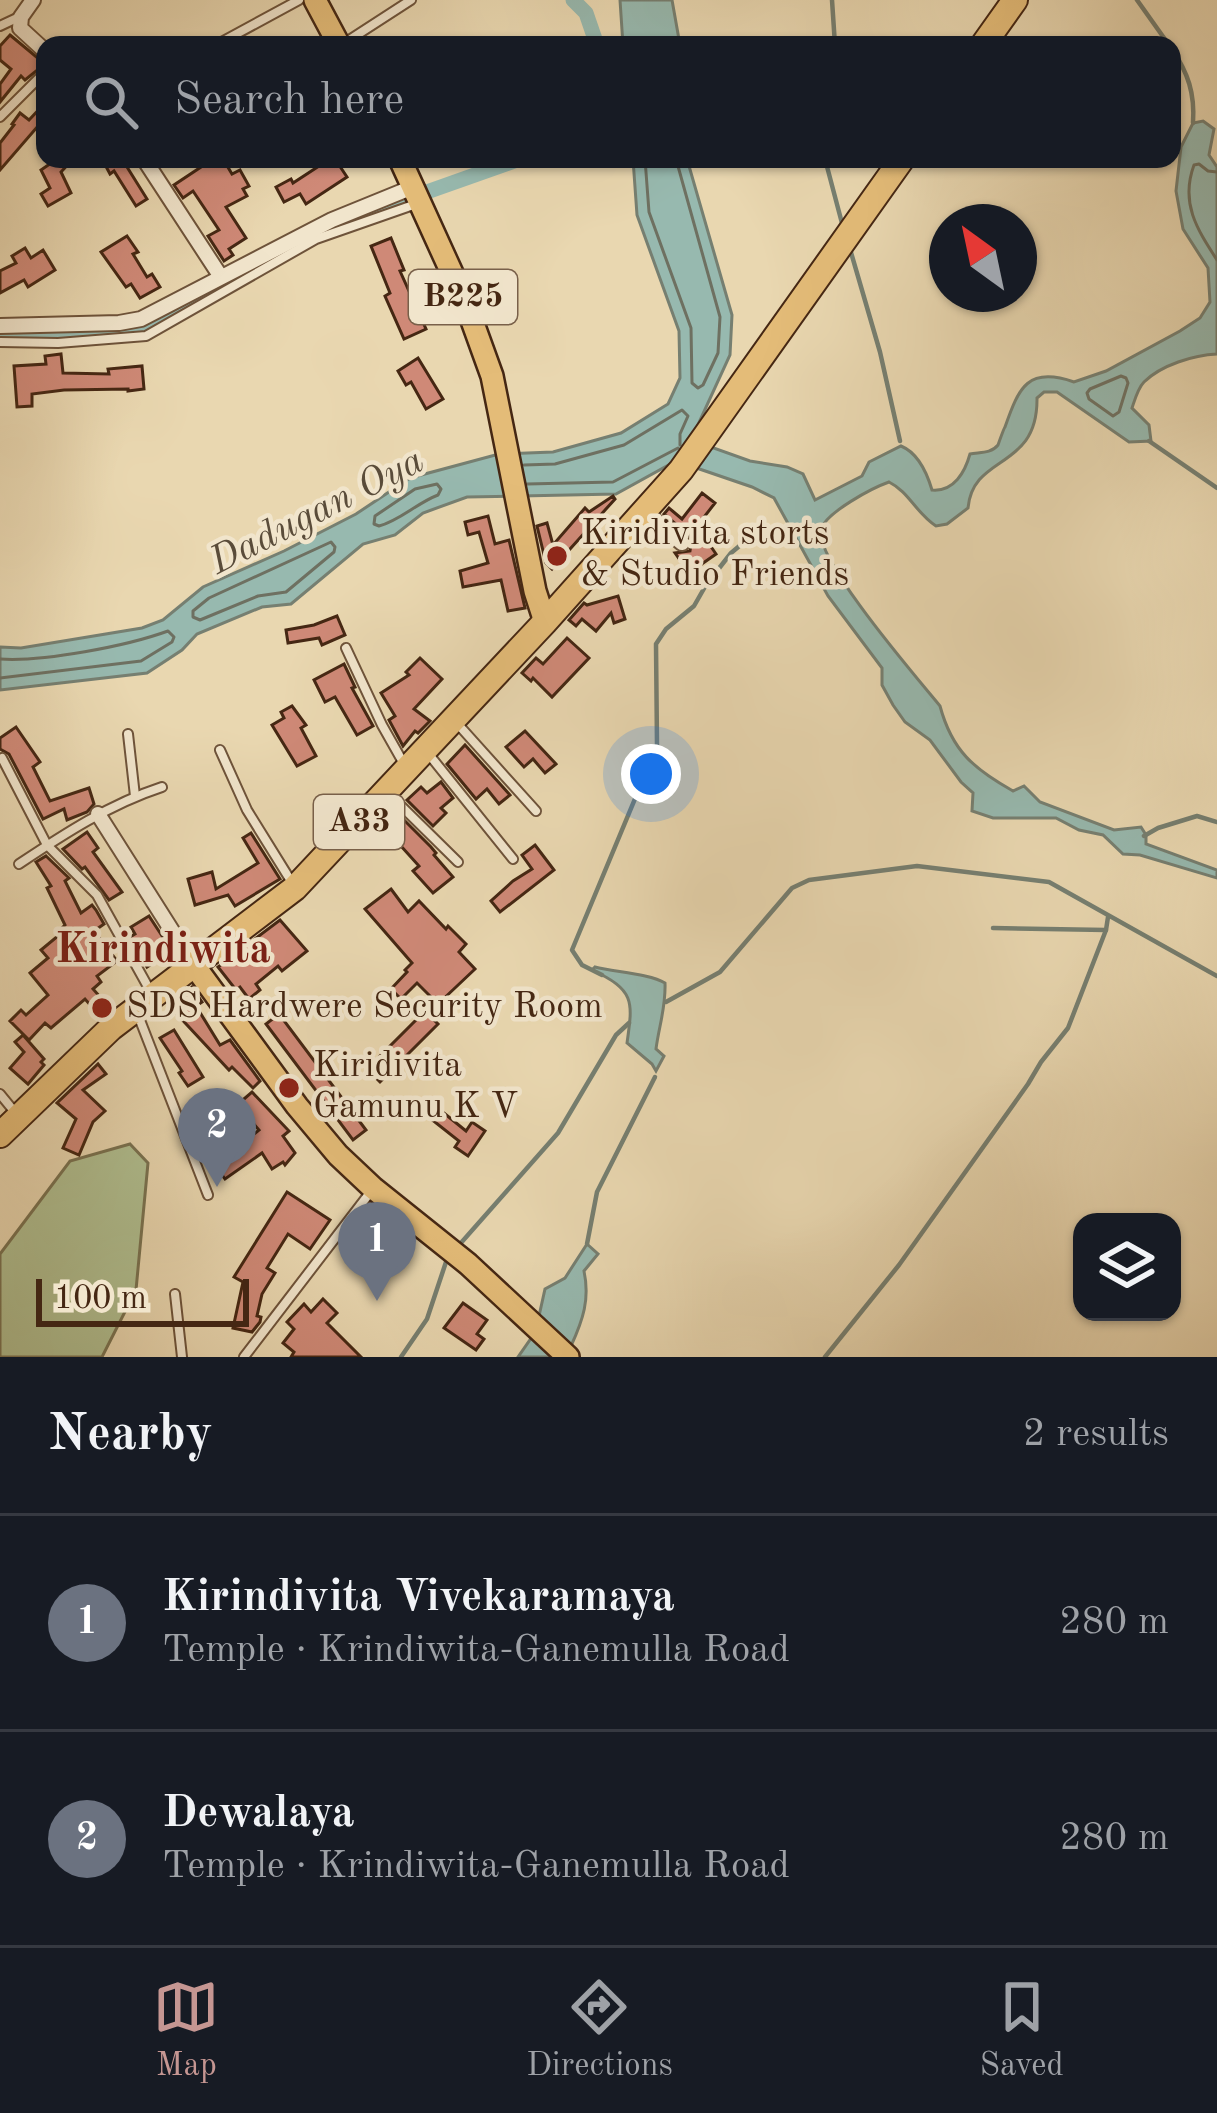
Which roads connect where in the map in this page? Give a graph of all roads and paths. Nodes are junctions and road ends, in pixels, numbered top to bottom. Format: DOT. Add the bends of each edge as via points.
graph roads {
  1 [pos="33,0"];
  2 [pos="299,0"];
  3 [pos="315,0"];
  4 [pos="411,0"];
  5 [pos="1015,0"];
  6 [pos="21,16"];
  7 [pos="0,26"];
  8 [pos="233,36"];
  9 [pos="335,36"];
  10 [pos="354,36"];
  11 [pos="989,36"];
  12 [pos="36,42"];
  13 [pos="36,81"];
  14 [pos="0,117"];
  15 [pos="150,168"];
  16 [pos="404,168"];
  17 [pos="896,168"];
  18 [pos="416,195"];
  19 [pos="221,277"];
  20 [pos="0,326"];
  21 [pos="0,342"];
  22 [pos="644,512"];
  23 [pos="682,543"];
  24 [pos="545,622"];
  25 [pos="346,648"];
  26 [pos="454,720"];
  27 [pos="128,734"];
  28 [pos="220,750"];
  29 [pos="426,751"];
  30 [pos="2,758"];
  31 [pos="407,770"];
  32 [pos="162,787"];
  33 [pos="387,792"];
  34 [pos="134,796"];
  35 [pos="536,811"];
  36 [pos="98,814"];
  37 [pos="47,845"];
  38 [pos="513,860"];
  39 [pos="458,862"];
  40 [pos="19,864"];
  41 [pos="295,888"];
  42 [pos="193,964"];
  43 [pos="144,1002"];
  44 [pos="0,1094"];
  45 [pos="9,1126"];
  46 [pos="373,1188"];
  47 [pos="208,1195"];
  48 [pos="176,1294"];
  49 [pos="567,1356"];
  50 [pos="182,1357"];
  51 [pos="244,1357"];
  1 -- 6 [label="street"];
  2 -- 8 [label="lane"];
  3 -- 9 [label="main road"];
  4 -- 10 [label="lane"];
  5 -- 11 [label="highway"];
  6 -- 7 [label="lane"];
  6 -- 12 [label="street" via="20,28"];
  13 -- 14 [label="lane"];
  15 -- 19 [label="street"];
  16 -- 18 [label="main road, B225"];
  17 -- 22 [label="highway, A33"];
  18 -- 19 [label="street" via="332,220"];
  18 -- 21 [label="lane" via="316,239 146,336"];
  18 -- 24 [label="main road, B225" via="492,376"];
  19 -- 20 [label="street" via="141,319"];
  22 -- 23 [label="street"];
  22 -- 24 [label="highway, A33"];
  24 -- 26 [label="highway, A33"];
  25 -- 31 [label="lane"];
  26 -- 29 [label="highway, A33"];
  26 -- 35 [label="lane"];
  27 -- 34 [label="lane"];
  28 -- 41 [label="lane"];
  29 -- 31 [label="highway, A33"];
  29 -- 38 [label="lane"];
  30 -- 37 [label="lane"];
  31 -- 33 [label="highway, A33"];
  32 -- 34 [label="lane"];
  33 -- 39 [label="lane"];
  33 -- 41 [label="highway, A33"];
  34 -- 36 [label="lane"];
  36 -- 37 [label="lane"];
  36 -- 42 [label="street"];
  37 -- 40 [label="lane"];
  37 -- 43 [label="lane" via="97,895"];
  41 -- 42 [label="highway, A33"];
  42 -- 43 [label="highway, A33"];
  42 -- 46 [label="main road" via="297,1106"];
  43 -- 45 [label="highway, A33"];
  43 -- 47 [label="lane"];
  44 -- 45 [label="lane"];
  46 -- 49 [label="main road"];
  46 -- 51 [label="lane"];
  48 -- 50 [label="lane"];
}
